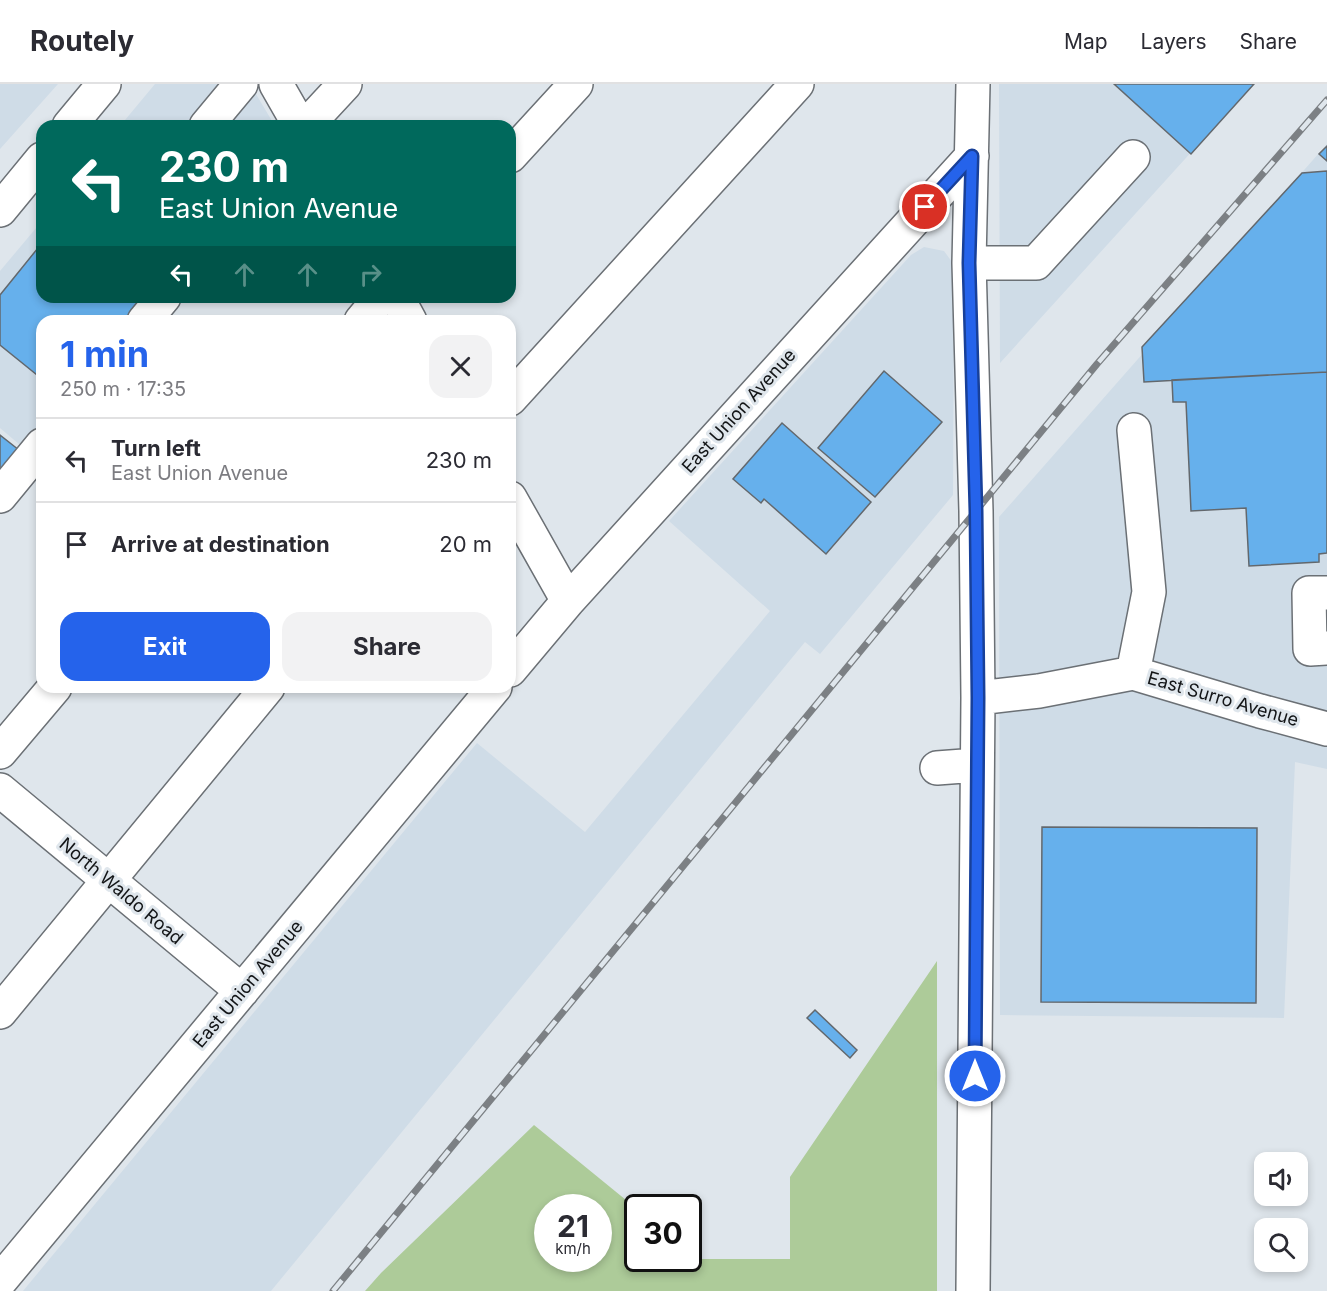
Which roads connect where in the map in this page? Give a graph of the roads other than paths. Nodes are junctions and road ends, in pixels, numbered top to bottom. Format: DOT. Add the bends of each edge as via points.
graph roads {
  1 [pos="104,84"];
  2 [pos="241,84"];
  3 [pos="276,84"];
  4 [pos="345,84"];
  5 [pos="576,84"];
  6 [pos="797,84"];
  7 [pos="973,84"];
  8 [pos="81,120"];
  9 [pos="211,120"];
  10 [pos="297,120"];
  11 [pos="312,120"];
  12 [pos="516,149"];
  13 [pos="972,156"];
  14 [pos="1133,157"];
  15 [pos="36,166"];
  16 [pos="0,210"];
  17 [pos="969,263"];
  18 [pos="159,303"];
  19 [pos="376,303"];
  20 [pos="149,315"];
  21 [pos="366,315"];
  22 [pos="516,392"];
  23 [pos="1134,430"];
  24 [pos="36,452"];
  25 [pos="0,496"];
  26 [pos="516,509"];
  27 [pos="1327,592"];
  28 [pos="568,601"];
  29 [pos="1327,648"];
  30 [pos="516,663"];
  31 [pos="1133,673"];
  32 [pos="50,693"];
  33 [pos="263,693"];
  34 [pos="490,693"];
  35 [pos="978,698"];
  36 [pos="1327,729"];
  37 [pos="0,752"];
  38 [pos="977,765"];
  39 [pos="937,768"];
  40 [pos="0,790"];
  41 [pos="108,880"];
  42 [pos="242,991"];
  43 [pos="0,1012"];
  44 [pos="0,1281"];
  45 [pos="973,1291"];
  1 -- 8 [label="street"];
  2 -- 9 [label="street"];
  3 -- 10 [label="street"];
  4 -- 11 [label="street"];
  5 -- 12 [label="street"];
  6 -- 22 [label="street"];
  7 -- 13 [label="street"];
  13 -- 17 [label="street"];
  13 -- 28 [label="street, East Union Avenue"];
  14 -- 17 [label="street" via="1036,263"];
  15 -- 16 [label="street"];
  17 -- 35 [label="street"];
  18 -- 20 [label="street"];
  19 -- 21 [label="street"];
  23 -- 31 [label="street" via="1149,592"];
  24 -- 25 [label="street"];
  26 -- 28 [label="street"];
  27 -- 29 [label="street" via="1309,593 1310,649"];
  28 -- 30 [label="street, East Union Avenue"];
  31 -- 35 [label="street, East Surro Avenue"];
  31 -- 36 [label="street, East Surro Avenue"];
  32 -- 37 [label="street"];
  33 -- 41 [label="street"];
  34 -- 42 [label="street, East Union Avenue"];
  35 -- 38 [label="street"];
  38 -- 39 [label="street"];
  38 -- 45 [label="street"];
  40 -- 41 [label="street, North Waldo Road"];
  41 -- 42 [label="street, North Waldo Road"];
  41 -- 43 [label="street"];
  42 -- 44 [label="street, East Union Avenue"];
}
